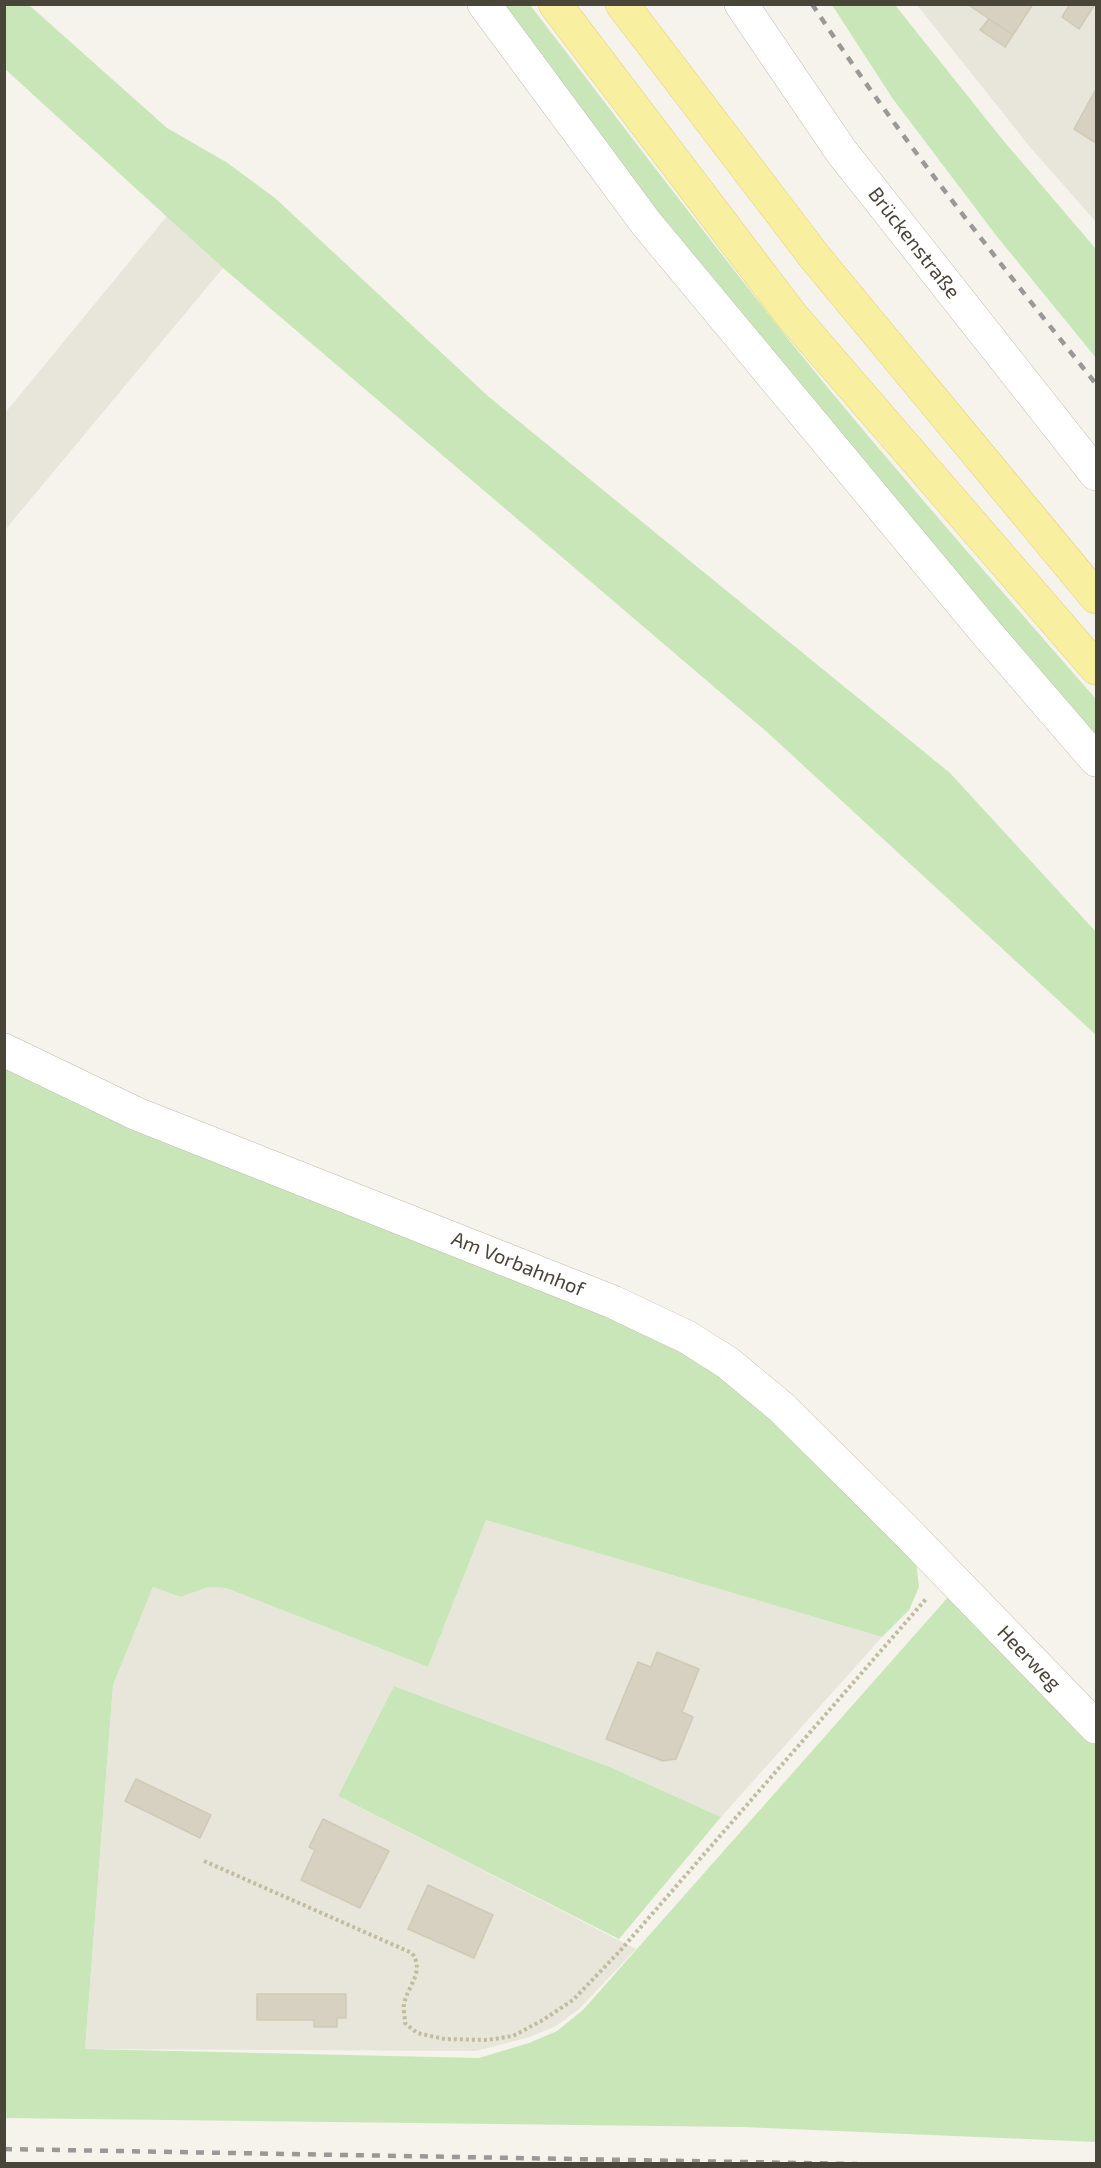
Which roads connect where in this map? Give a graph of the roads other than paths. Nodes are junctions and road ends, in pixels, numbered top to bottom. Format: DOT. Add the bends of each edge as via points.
graph roads {
  1 [pos="484,4"];
  2 [pos="555,4"];
  3 [pos="622,4"];
  4 [pos="741,4"];
  5 [pos="1096,474"];
  6 [pos="1096,597"];
  7 [pos="1096,668"];
  8 [pos="1096,760"];
  9 [pos="4,1050"];
  10 [pos="952,1579"];
  11 [pos="1096,1727"];
  1 -- 8 [label="street" via="646,223"];
  2 -- 7 [label="main road" via="792,316"];
  3 -- 6 [label="main road" via="814,256"];
  4 -- 5 [label="street, Brückenstraße" via="841,151"];
  9 -- 10 [label="street, Am Vorbahnhof" via="137,1114 613,1302 687,1337 728,1363 781,1407"];
  10 -- 11 [label="street, Heerweg"];
}
